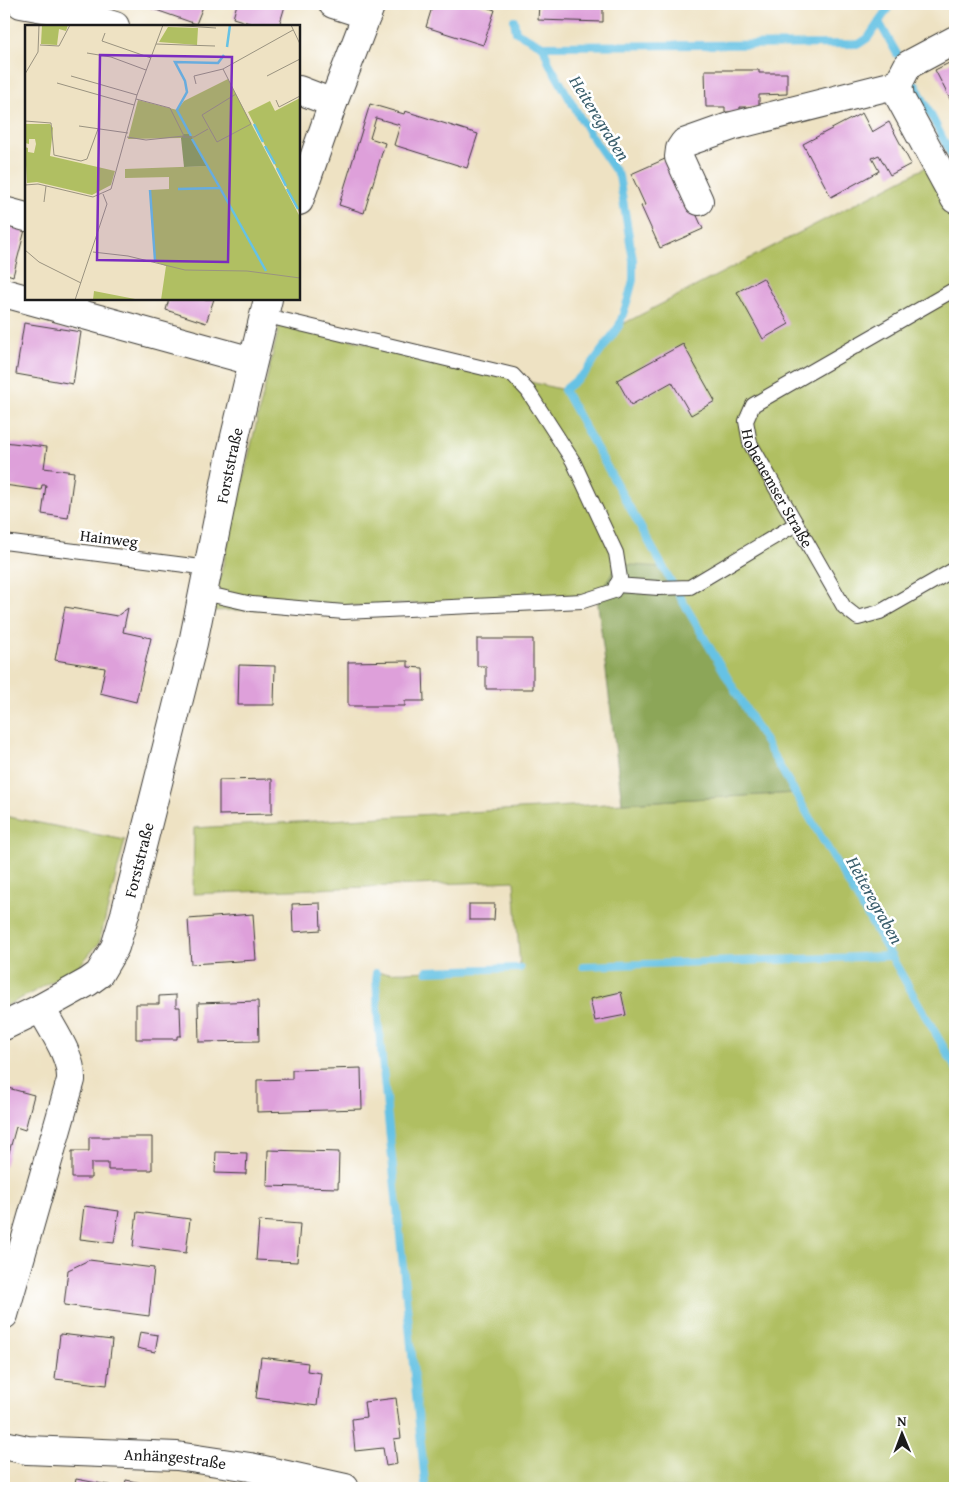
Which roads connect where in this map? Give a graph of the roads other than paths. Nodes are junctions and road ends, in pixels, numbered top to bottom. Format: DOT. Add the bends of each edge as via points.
graph roads {
  1 [pos="21,4"];
  2 [pos="333,4"];
  3 [pos="369,9"];
  4 [pos="112,25"];
  5 [pos="955,40"];
  6 [pos="898,84"];
  7 [pos="300,90"];
  8 [pos="333,103"];
  9 [pos="300,198"];
  10 [pos="955,199"];
  11 [pos="699,201"];
  12 [pos="4,211"];
  13 [pos="25,216"];
  14 [pos="955,289"];
  15 [pos="4,293"];
  16 [pos="25,299"];
  17 [pos="30,300"];
  18 [pos="266,307"];
  19 [pos="252,361"];
  20 [pos="796,524"];
  21 [pos="4,542"];
  22 [pos="955,568"];
  23 [pos="206,580"];
  24 [pos="616,586"];
  25 [pos="40,1008"];
  26 [pos="4,1026"];
  27 [pos="4,1315"];
  28 [pos="4,1445"];
  29 [pos="345,1488"];
  1 -- 4 [label="street" via="76,14"];
  2 -- 3 [label="street"];
  3 -- 8 [label="street"];
  5 -- 6 [label="street" via="908,65"];
  6 -- 10 [label="street" via="900,98"];
  6 -- 11 [label="street" via="732,126 684,143 679,157"];
  7 -- 8 [label="street"];
  8 -- 9 [label="street"];
  12 -- 13 [label="street"];
  14 -- 20 [label="lane, Hohenemser Straße" via="753,405 746,421 750,443"];
  15 -- 16 [label="street"];
  17 -- 19 [label="street"];
  18 -- 19 [label="street, Forststraße"];
  18 -- 24 [label="lane" via="513,374 528,391 572,461 616,552 620,578"];
  19 -- 23 [label="street, Forststraße"];
  20 -- 22 [label="lane, Hohenemser Straße" via="844,607 858,618 880,612"];
  20 -- 24 [label="lane" via="690,587"];
  21 -- 23 [label="lane, Hainweg"];
  23 -- 24 [label="lane, Hainweg" via="252,604 344,612 582,601 614,591"];
  23 -- 25 [label="street, Forststraße" via="181,692 115,947 98,974"];
  25 -- 26 [label="street, Forststraße"];
  25 -- 27 [label="street" via="66,1056 71,1080"];
  28 -- 29 [label="street, Anhängestraße" via="27,1450 177,1456 250,1467"];
}
